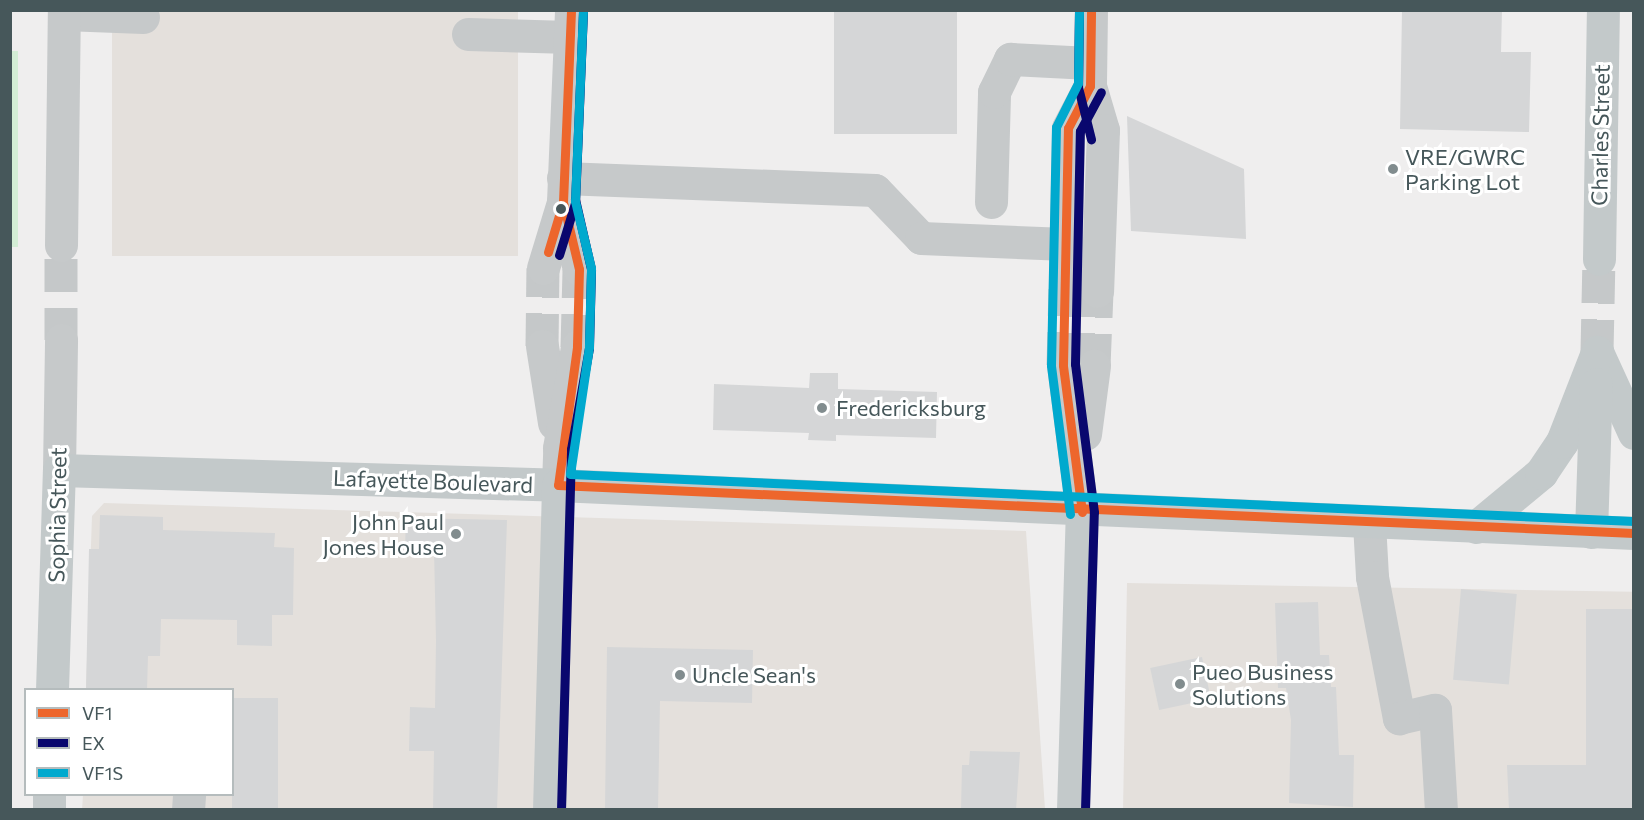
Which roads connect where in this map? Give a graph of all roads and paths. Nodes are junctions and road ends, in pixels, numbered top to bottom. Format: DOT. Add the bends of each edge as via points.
graph roads {
  1 [pos="1090,10"];
  2 [pos="1603,10"];
  3 [pos="64,12"];
  4 [pos="143,17"];
  5 [pos="570,24"];
  6 [pos="468,34"];
  7 [pos="1090,75"];
  8 [pos="563,190"];
  9 [pos="991,202"];
  10 [pos="1065,244"];
  11 [pos="61,245"];
  12 [pos="1599,259"];
  13 [pos="543,268"];
  14 [pos="579,269"];
  15 [pos="1065,289"];
  16 [pos="1097,291"];
  17 [pos="61,340"];
  18 [pos="542,346"];
  19 [pos="577,347"];
  20 [pos="1597,352"];
  21 [pos="1078,365"];
  22 [pos="1626,394"];
  23 [pos="1634,433"];
  24 [pos="558,448"];
  25 [pos="59,470"];
  26 [pos="558,485"];
  27 [pos="1083,512"];
  28 [pos="1369,523"];
  29 [pos="1476,527"];
  30 [pos="1591,532"];
  31 [pos="1634,533"];
  32 [pos="52,688"];
  33 [pos="549,810"];
  34 [pos="1073,810"];
  35 [pos="1441,810"];
  1 -- 7 [label="street"];
  2 -- 12 [label="main road, Charles Street"];
  3 -- 4 [label="street"];
  3 -- 11 [label="street"];
  5 -- 6 [label="street"];
  5 -- 8 [label="street"];
  7 -- 9 [label="street" via="1010,59 994,92"];
  7 -- 10 [label="street" via="1068,128"];
  7 -- 16 [label="street" via="1103,130"];
  8 -- 10 [label="street" via="875,190 921,238"];
  8 -- 13 [label="street"];
  8 -- 14 [label="street"];
  10 -- 15 [label="street"];
  17 -- 25 [label="street, Sophia Street"];
  18 -- 24 [label="street"];
  19 -- 24 [label="street"];
  20 -- 22 [label="main road"];
  20 -- 29 [label="main road" via="1568,433 1541,473"];
  20 -- 30 [label="main road"];
  21 -- 27 [label="street"];
  22 -- 23 [label="main road"];
  24 -- 26 [label="street"];
  25 -- 26 [label="main road, Lafayette Boulevard"];
  25 -- 32 [label="main road, Sophia Street"];
  26 -- 27 [label="main road, Lafayette Boulevard"];
  26 -- 33 [label="main road"];
  27 -- 28 [label="main road, Lafayette Boulevard"];
  27 -- 34 [label="main road"];
  28 -- 29 [label="main road, Lafayette Boulevard"];
  28 -- 35 [label="street" via="1372,577 1399,718 1435,710"];
  29 -- 30 [label="main road, Lafayette Boulevard"];
  30 -- 31 [label="main road, Lafayette Boulevard"];
}
